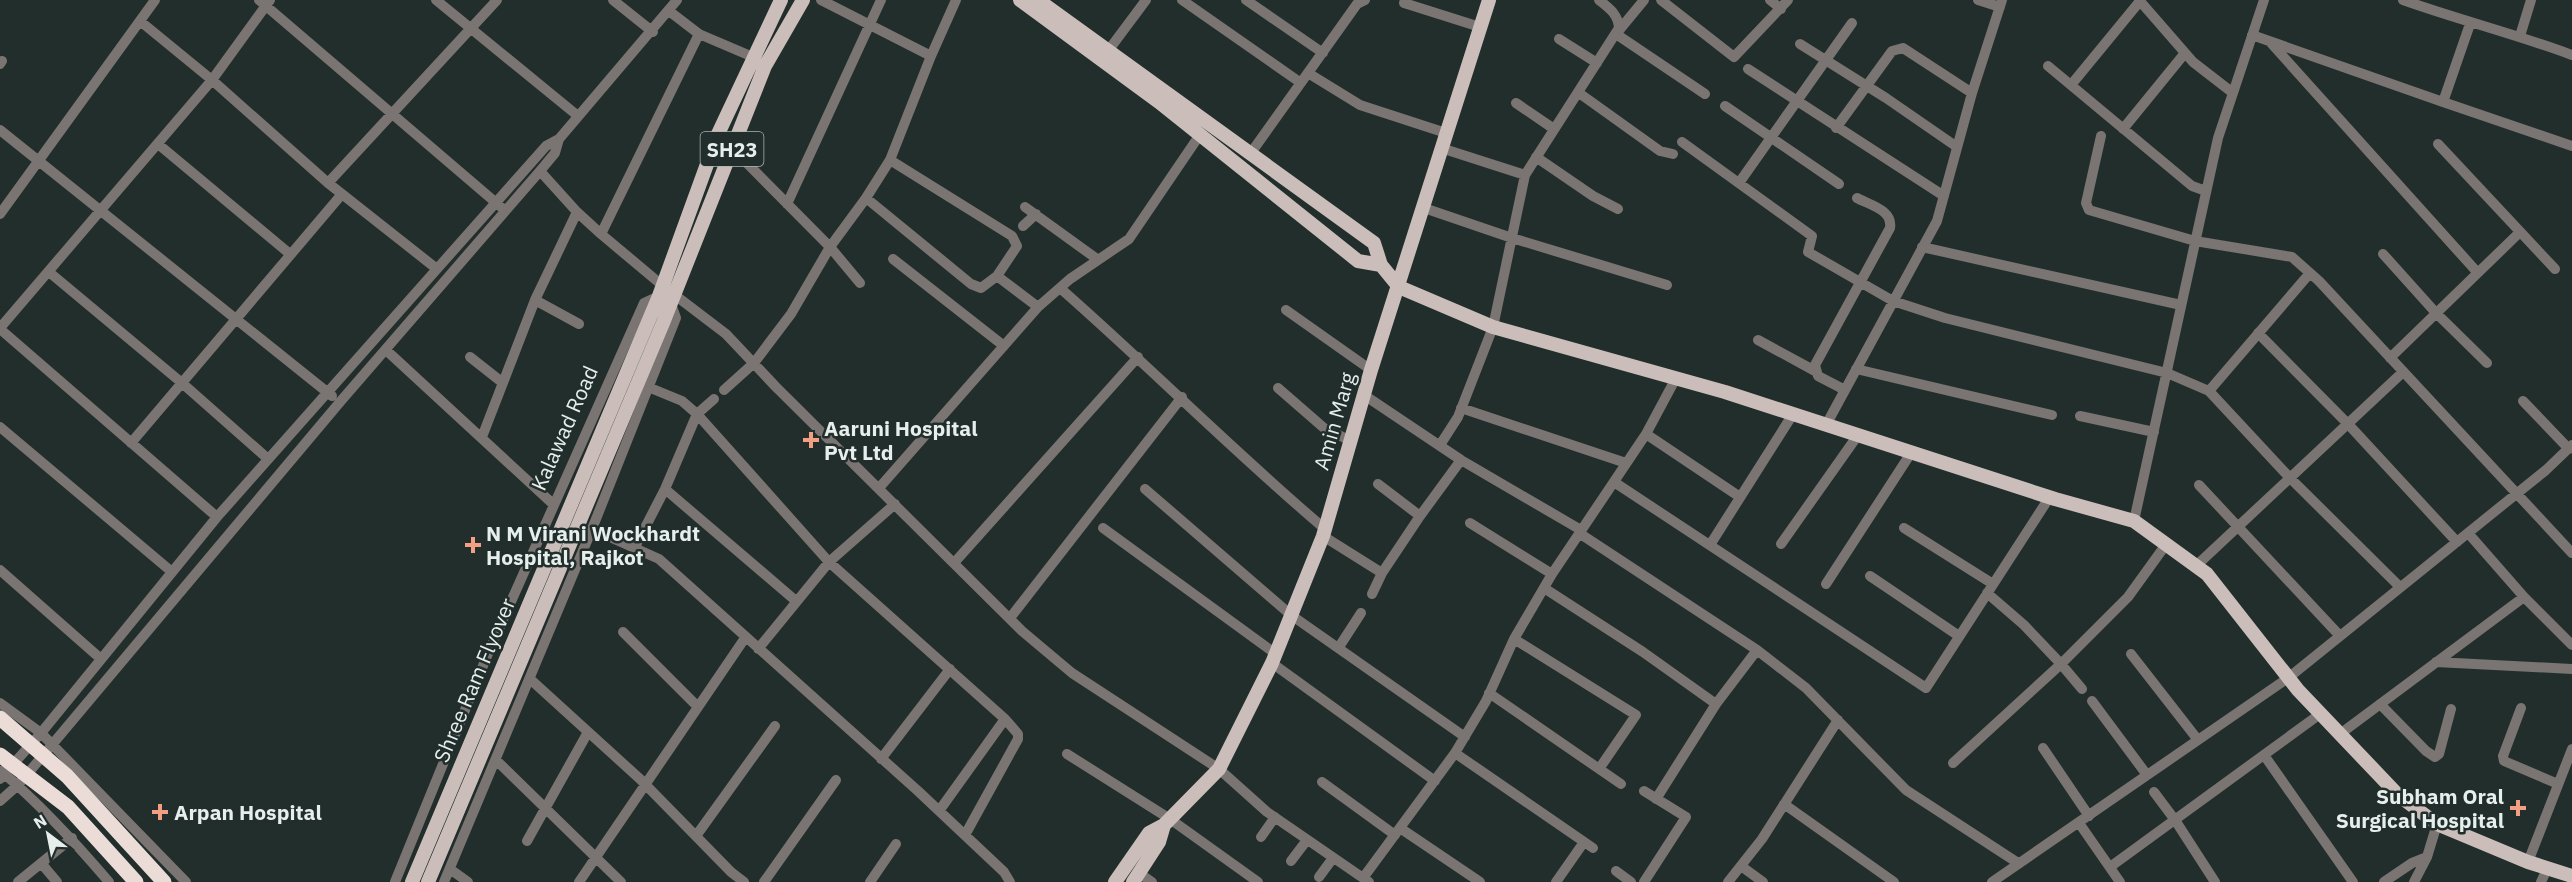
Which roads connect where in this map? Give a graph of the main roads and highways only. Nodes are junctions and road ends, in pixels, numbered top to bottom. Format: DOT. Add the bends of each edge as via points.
graph roads {
  1 [pos="781,0"];
  2 [pos="803,0"];
  3 [pos="1020,0"];
  4 [pos="1038,0"];
  5 [pos="1489,0"];
  6 [pos="1104,56"];
  7 [pos="1381,265"];
  8 [pos="1399,287"];
  9 [pos="667,295"];
  10 [pos="0,718"];
  11 [pos="0,755"];
  12 [pos="1167,822"];
  13 [pos="2544,876"];
  14 [pos="2572,876"];
  15 [pos="1136,878"];
  16 [pos="136,882"];
  17 [pos="164,882"];
  18 [pos="411,882"];
  19 [pos="428,882"];
  20 [pos="1115,882"];
  1 -- 9 [label="main road, Kalawad Road / SH23" via="718,134"];
  2 -- 9 [label="main road, Kalawad Road / SH23" via="765,66"];
  3 -- 6 [label="main road"];
  4 -- 6 [label="main road"];
  5 -- 8 [label="main road, Amin Marg"];
  6 -- 7 [label="main road" via="1358,261"];
  6 -- 7 [label="main road" via="1374,243"];
  7 -- 8 [label="main road"];
  8 -- 12 [label="main road, Amin Marg" via="1324,533 1274,658 1219,769"];
  8 -- 13 [label="main road" via="1493,327 1676,378 2049,498 2134,521 2207,574 2288,678 2398,795 2436,824 2528,862"];
  9 -- 18 [label="main road, Shree Ram Flyover" via="652,312"];
  9 -- 19 [label="main road, Shree Ram Flyover" via="663,323"];
  10 -- 17 [label="highway, bridge" via="67,776"];
  11 -- 16 [label="highway, bridge" via="68,807"];
  12 -- 15 [label="main road, Amin Marg"];
  12 -- 20 [label="main road, Amin Marg" via="1149,833"];
  13 -- 14 [label="main road"];
}
